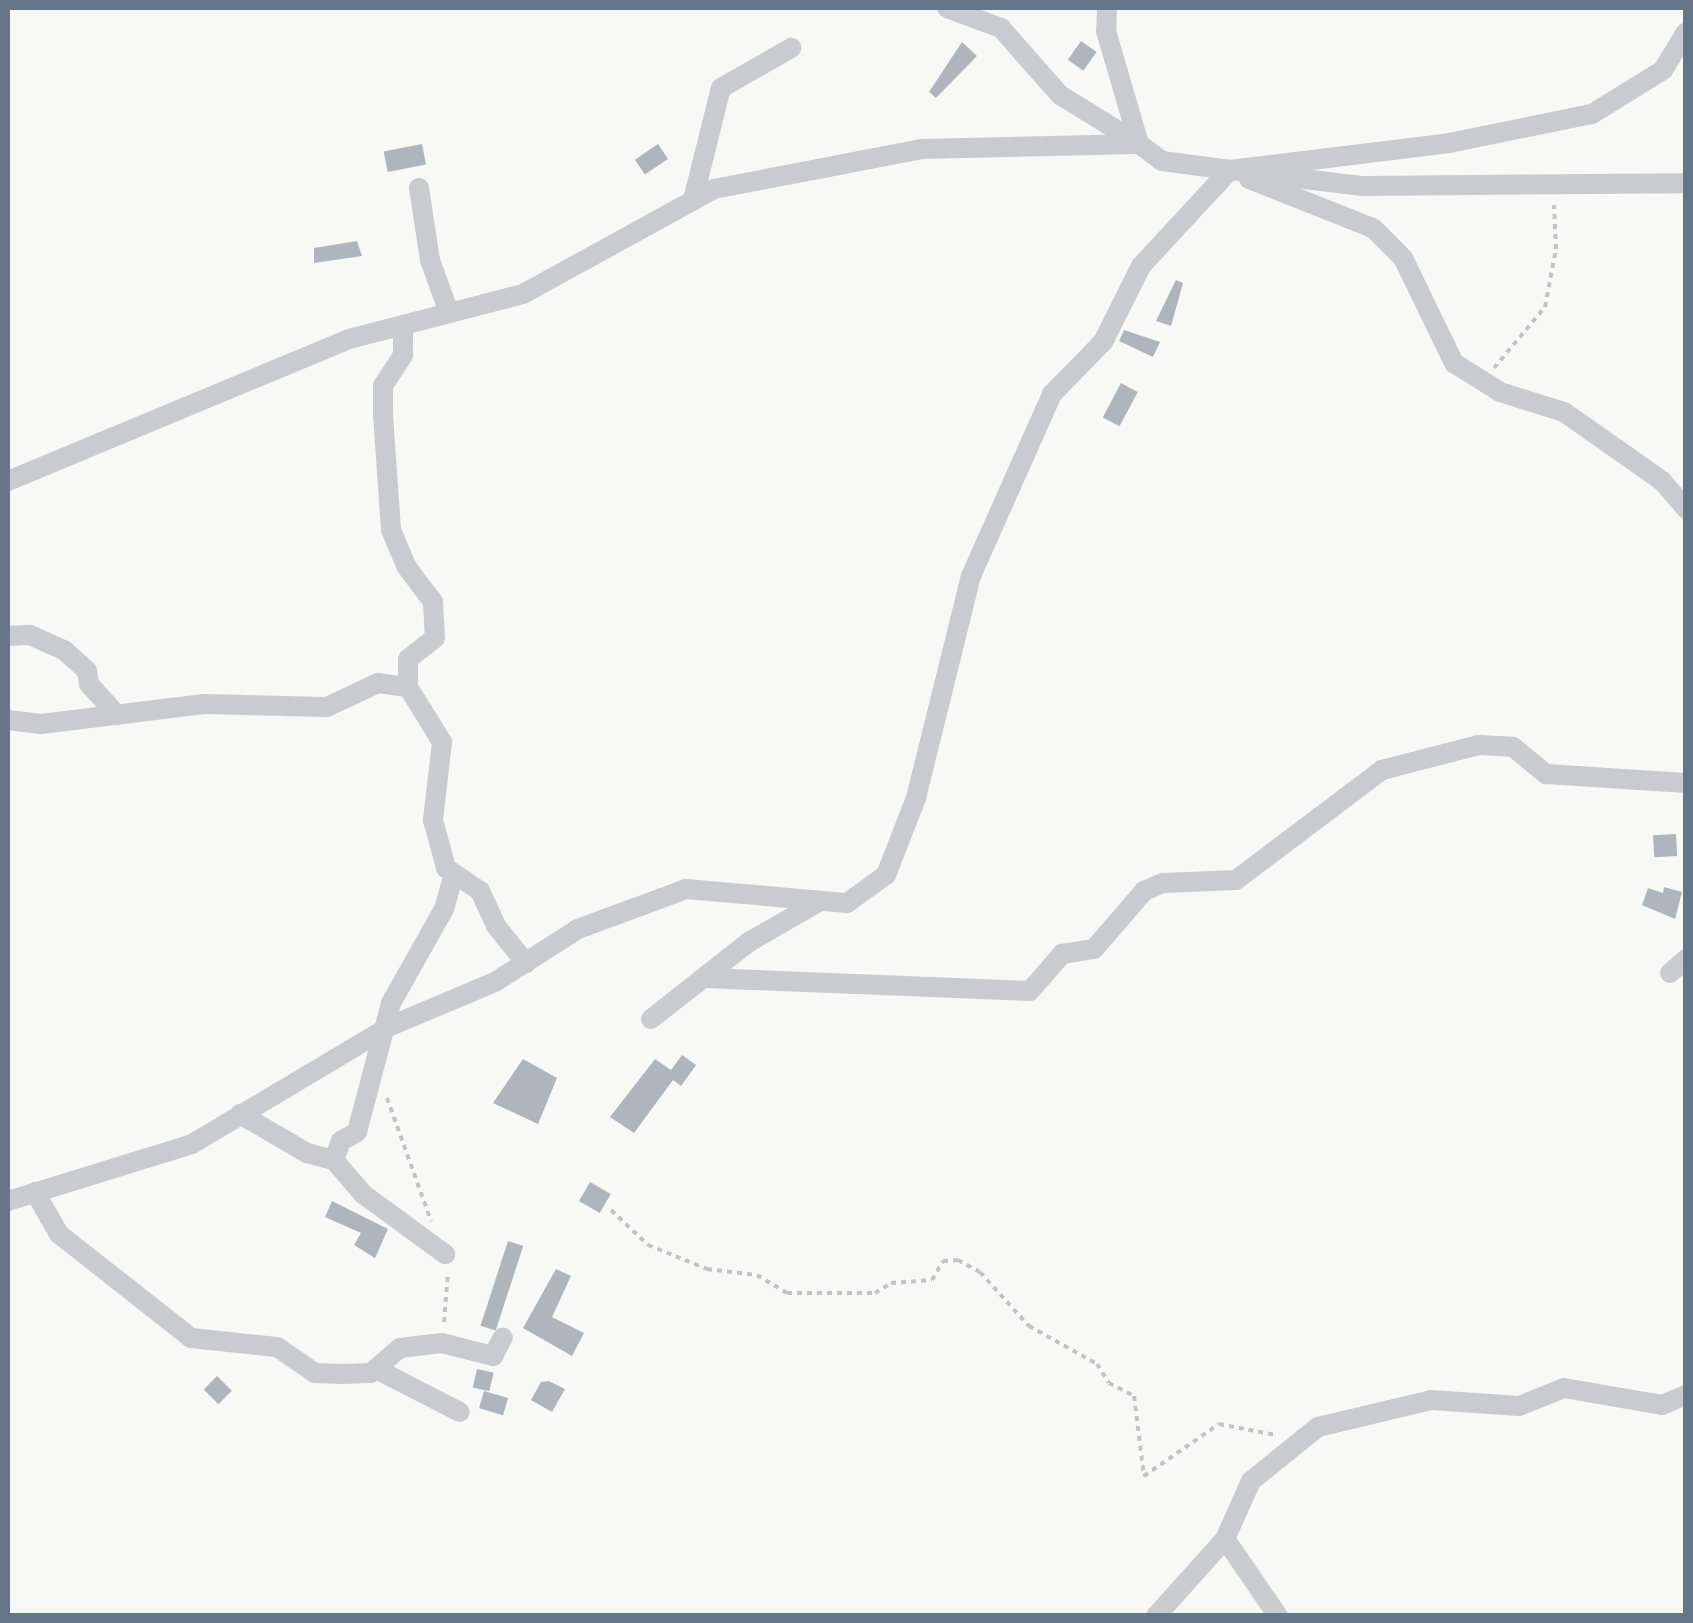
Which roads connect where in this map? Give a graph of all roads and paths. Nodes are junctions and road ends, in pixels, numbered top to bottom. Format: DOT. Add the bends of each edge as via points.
graph roads {
  1 [pos="946,8"];
  2 [pos="1107,8"];
  3 [pos="1686,32"];
  4 [pos="791,48"];
  5 [pos="1140,144"];
  6 [pos="1230,170"];
  7 [pos="1686,183"];
  8 [pos="1553,185"];
  9 [pos="419,188"];
  10 [pos="693,200"];
  11 [pos="449,313"];
  12 [pos="403,325"];
  13 [pos="1482,381"];
  14 [pos="8,481"];
  15 [pos="1686,510"];
  16 [pos="8,636"];
  17 [pos="408,687"];
  18 [pos="117,715"];
  19 [pos="8,720"];
  20 [pos="1686,783"];
  21 [pos="454,874"];
  22 [pos="820,902"];
  23 [pos="526,963"];
  24 [pos="706,978"];
  25 [pos="651,1019"];
  26 [pos="388,1027"];
  27 [pos="375,1068"];
  28 [pos="240,1114"];
  29 [pos="334,1160"];
  30 [pos="35,1192"];
  31 [pos="8,1201"];
  32 [pos="611,1210"];
  33 [pos="445,1254"];
  34 [pos="503,1337"];
  35 [pos="450,1346"];
  36 [pos="376,1369"];
  37 [pos="1686,1396"];
  38 [pos="460,1412"];
  39 [pos="1300,1442"];
  40 [pos="1225,1540"];
  41 [pos="1156,1616"];
  42 [pos="1278,1616"];
  1 -- 5 [label="street" via="1001,28 1060,94"];
  2 -- 5 [label="street" via="1106,31"];
  3 -- 6 [label="street" via="1662,70 1592,114 1385,153"];
  4 -- 10 [label="street" via="721,88"];
  5 -- 6 [label="street" via="1162,161"];
  5 -- 10 [label="street" via="921,149 714,189"];
  6 -- 8 [label="street" via="1362,186"];
  6 -- 13 [label="street" via="1373,228 1403,258 1454,363"];
  6 -- 22 [label="street" via="1141,266 1103,342 1052,394 971,576 916,798 886,875 847,902"];
  7 -- 8 [label="street"];
  8 -- 13 [label="path" via="1556,249 1545,307"];
  9 -- 11 [label="street" via="430,260"];
  10 -- 11 [label="street" via="524,294"];
  11 -- 12 [label="street"];
  12 -- 14 [label="street" via="348,339"];
  12 -- 17 [label="street" via="403,354 384,386 392,530 406,566 433,602 435,638 408,658"];
  13 -- 15 [label="street" via="1564,412 1662,481"];
  16 -- 18 [label="street" via="30,636 64,650 88,671 89,684"];
  17 -- 18 [label="street" via="378,683 327,707 204,704"];
  17 -- 21 [label="street" via="442,742 433,820 446,868"];
  18 -- 19 [label="street" via="41,724"];
  20 -- 24 [label="street" via="1546,774 1513,747 1479,745 1382,770 1236,880 1163,882 1144,891 1094,949 1062,954 1030,991"];
  21 -- 23 [label="street" via="480,891 496,926"];
  21 -- 26 [label="street" via="444,909 397,988"];
  22 -- 23 [label="street" via="686,889 578,930"];
  22 -- 24 [label="street" via="749,942"];
  23 -- 26 [label="street"];
  24 -- 25 [label="street"];
  26 -- 27 [label="street"];
  26 -- 28 [label="street"];
  27 -- 29 [label="street" via="357,1132 341,1141"];
  27 -- 33 [label="path"];
  28 -- 29 [label="street" via="306,1153"];
  28 -- 30 [label="street" via="192,1144"];
  29 -- 33 [label="street" via="362,1194"];
  30 -- 31 [label="street"];
  30 -- 36 [label="street" via="59,1234 191,1338 277,1348 314,1373"];
  32 -- 39 [label="path" via="648,1245 707,1269 758,1276 787,1293 874,1293 891,1283 932,1280 943,1262 958,1260 980,1272 1005,1307 1134,1396 1144,1476 1219,1424"];
  33 -- 35 [label="path" via="443,1324"];
  34 -- 35 [label="street" via="493,1356"];
  35 -- 36 [label="street" via="400,1348"];
  36 -- 38 [label="street"];
  37 -- 39 [label="street" via="1662,1404 1564,1388 1519,1406 1431,1400 1318,1427"];
  39 -- 40 [label="street" via="1251,1481"];
  40 -- 41 [label="street"];
  40 -- 42 [label="street"];
}
